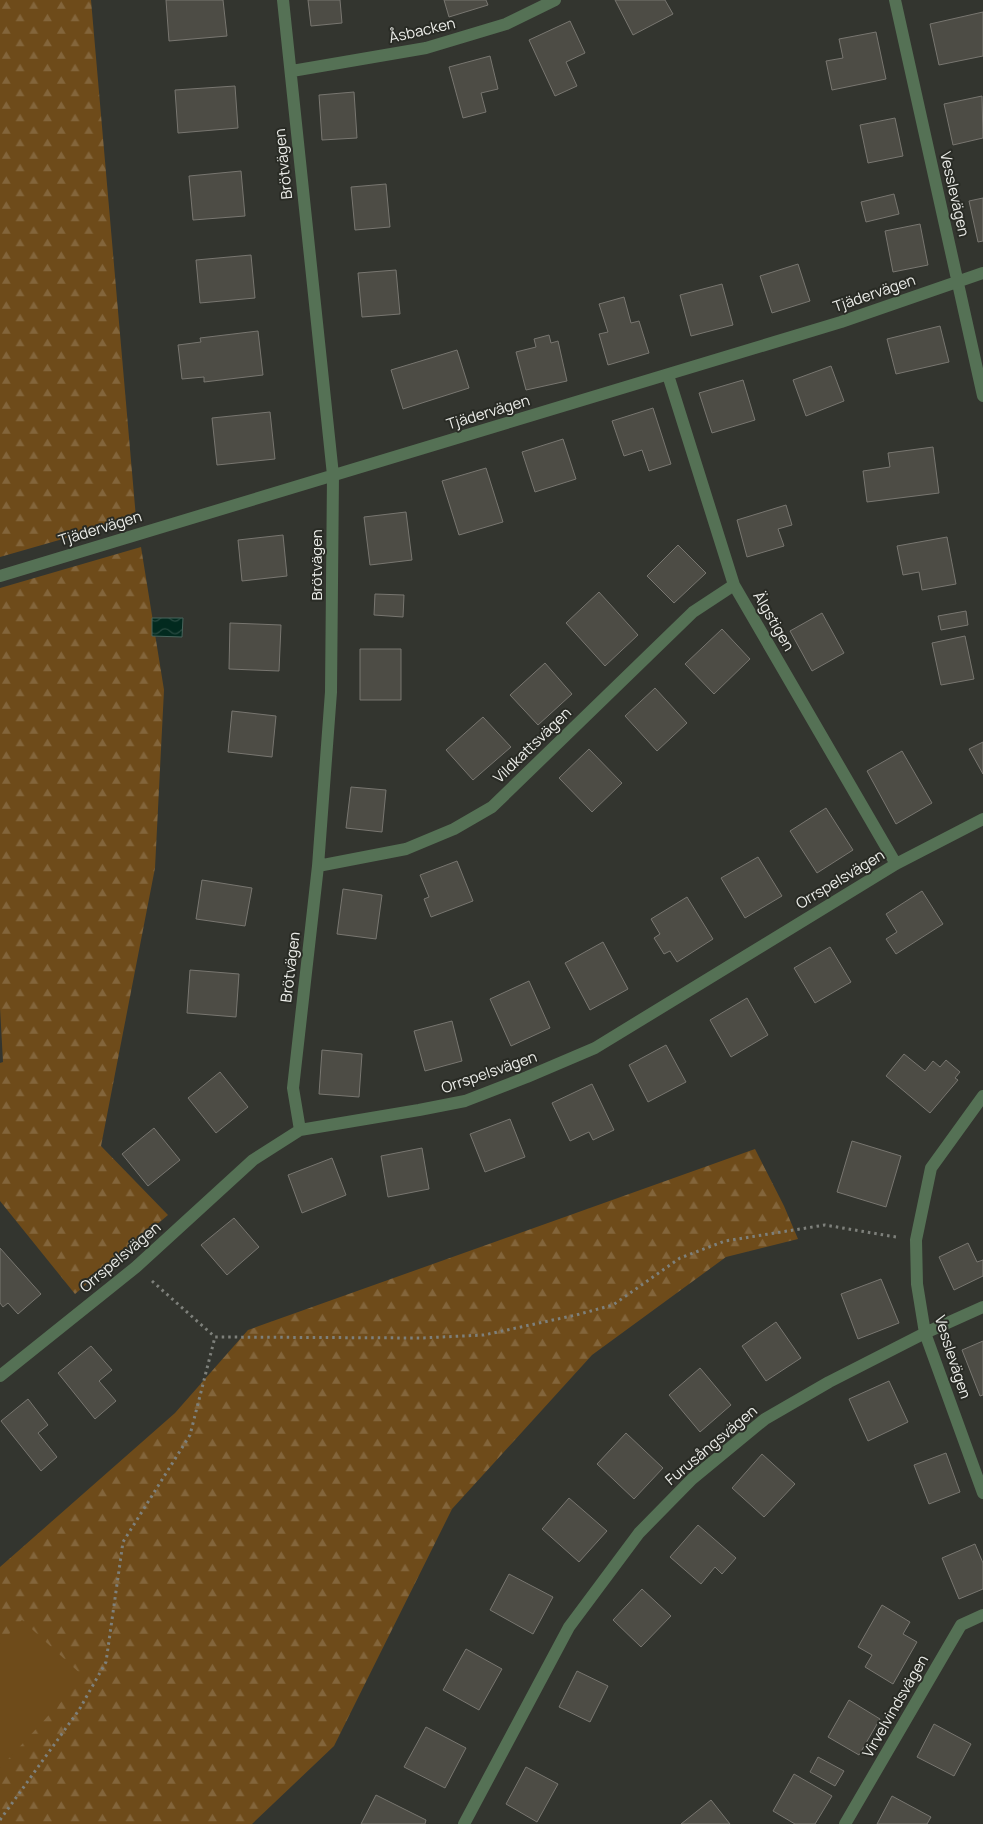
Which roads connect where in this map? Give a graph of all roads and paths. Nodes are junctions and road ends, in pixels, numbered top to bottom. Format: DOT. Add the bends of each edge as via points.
graph roads {
  1 [pos="283,0"];
  2 [pos="555,0"];
  3 [pos="894,0"];
  4 [pos="292,71"];
  5 [pos="983,273"];
  6 [pos="958,282"];
  7 [pos="668,375"];
  8 [pos="983,396"];
  9 [pos="333,475"];
  10 [pos="0,576"];
  11 [pos="734,585"];
  12 [pos="983,819"];
  13 [pos="896,864"];
  14 [pos="318,866"];
  15 [pos="983,1096"];
  16 [pos="300,1130"];
  17 [pos="916,1240"];
  18 [pos="136,1266"];
  19 [pos="983,1307"];
  20 [pos="925,1333"];
  21 [pos="215,1337"];
  22 [pos="0,1376"];
  23 [pos="983,1493"];
  24 [pos="983,1615"];
  25 [pos="0,1820"];
  26 [pos="464,1824"];
  27 [pos="845,1824"];
  1 -- 4 [label="street, Brötvägen"];
  2 -- 4 [label="street, Åsbacken" via="506,24 426,48"];
  3 -- 6 [label="street, Vesslevägen"];
  4 -- 9 [label="street, Brötvägen"];
  5 -- 6 [label="street, Tjädervägen"];
  6 -- 7 [label="street, Tjädervägen"];
  6 -- 8 [label="street, Vesslevägen"];
  7 -- 9 [label="street, Tjädervägen"];
  7 -- 11 [label="street, Älgstigen"];
  9 -- 10 [label="street, Tjädervägen"];
  9 -- 14 [label="street, Brötvägen" via="332,692"];
  11 -- 13 [label="street, Älgstigen"];
  11 -- 14 [label="street, Vildkattsvägen" via="693,612 492,807 454,829 406,849"];
  12 -- 13 [label="street, Orrspelsvägen"];
  13 -- 16 [label="street, Orrspelsvägen" via="595,1048 465,1101"];
  14 -- 16 [label="street, Brötvägen" via="293,1088"];
  15 -- 17 [label="street, Vesslevägen" via="931,1168"];
  16 -- 18 [label="street, Orrspelsvägen" via="253,1160"];
  17 -- 20 [label="street, Vesslevägen" via="917,1284"];
  17 -- 21 [label="path" via="825,1225 726,1241 680,1258 613,1305 484,1335 421,1338"];
  18 -- 21 [label="path"];
  18 -- 22 [label="street, Orrspelsvägen"];
  19 -- 20 [label="street, Furusångsvägen"];
  20 -- 23 [label="street, Vesslevägen"];
  20 -- 26 [label="street, Furusångsvägen" via="764,1419 692,1479 639,1533 569,1627"];
  21 -- 25 [label="path" via="190,1435 123,1542 106,1662 78,1710"];
  24 -- 27 [label="street, Virvelvindsvägen" via="961,1625"];
}
